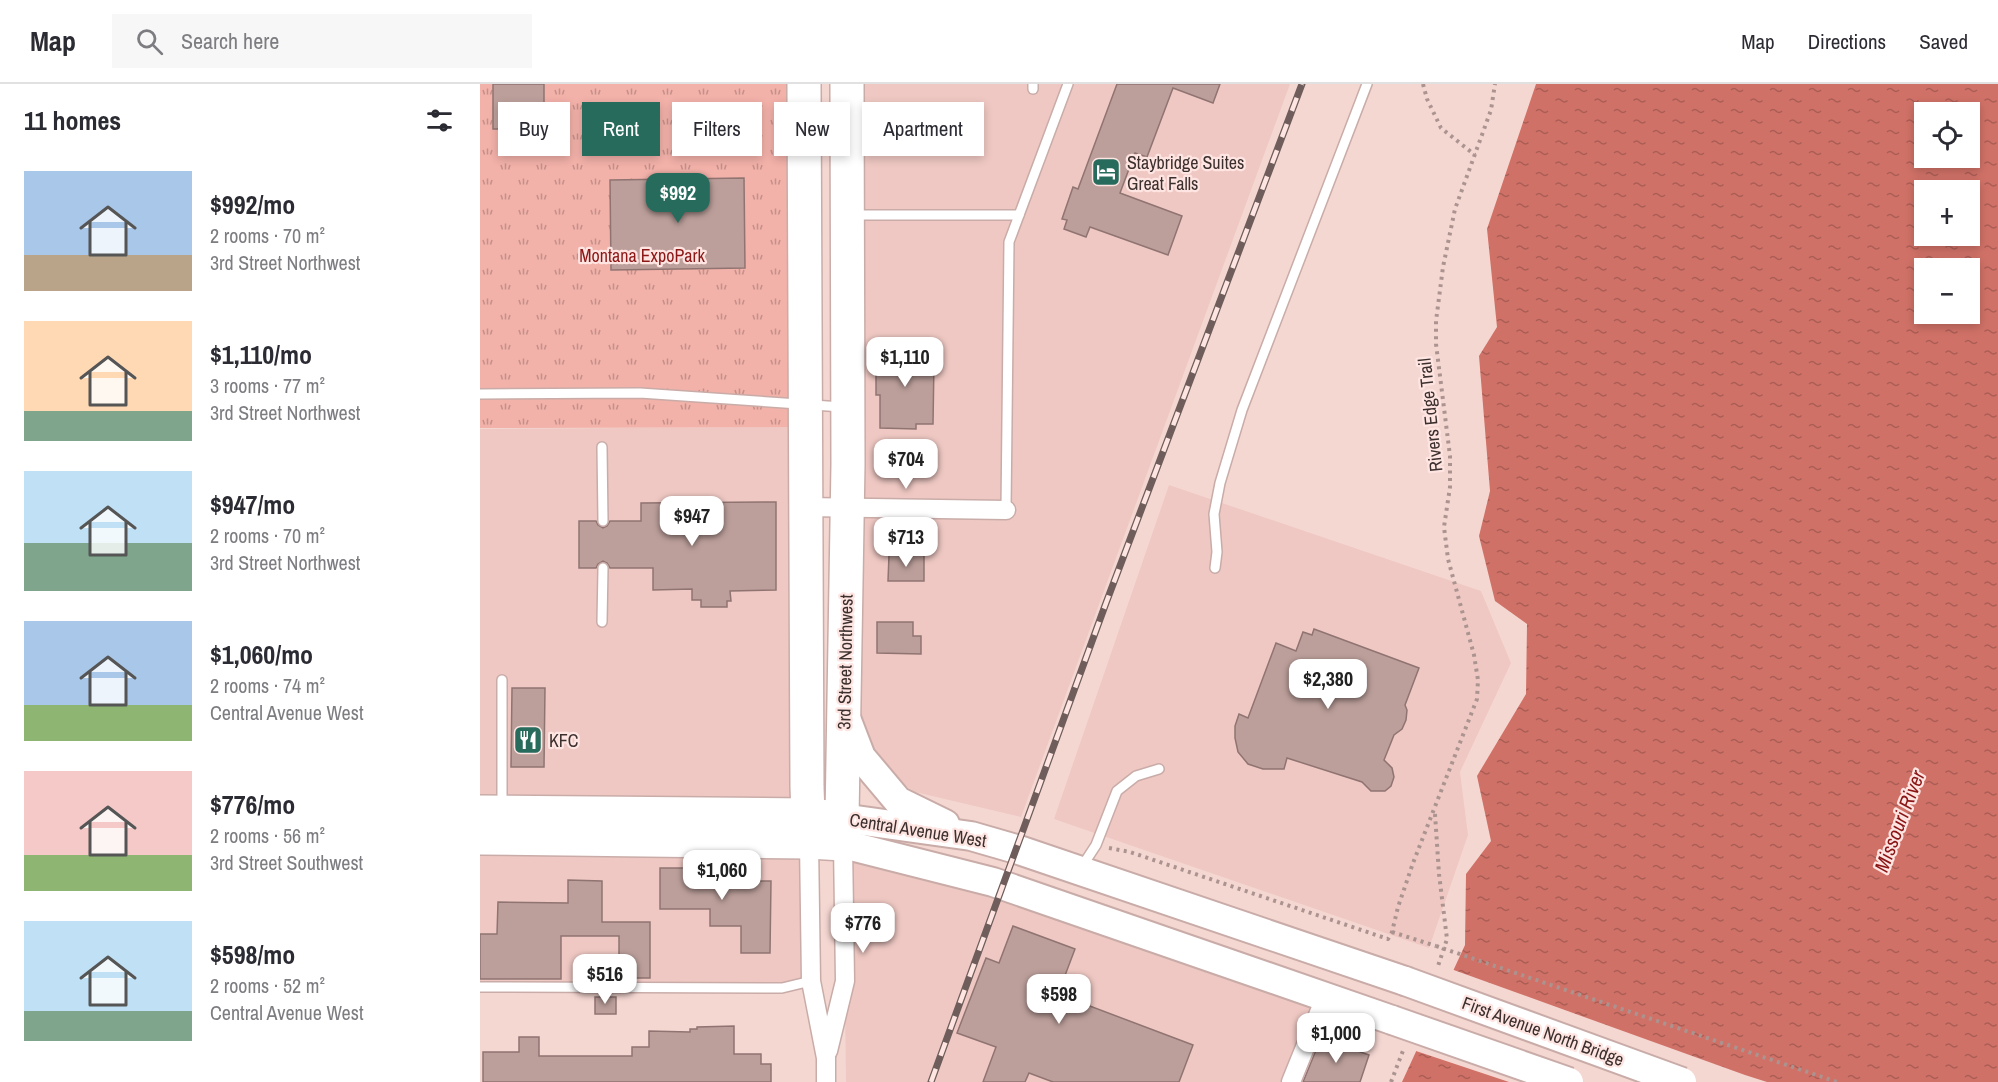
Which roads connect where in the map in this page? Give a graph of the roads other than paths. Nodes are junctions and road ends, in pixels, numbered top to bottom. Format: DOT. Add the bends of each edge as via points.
graph roads {
  1 [pos="804,84"];
  2 [pos="847,84"];
  3 [pos="1068,84"];
  4 [pos="1367,84"];
  5 [pos="848,215"];
  6 [pos="1019,215"];
  7 [pos="480,394"];
  8 [pos="805,404"];
  9 [pos="848,407"];
  10 [pos="602,447"];
  11 [pos="805,507"];
  12 [pos="848,507"];
  13 [pos="1006,510"];
  14 [pos="603,521"];
  15 [pos="603,567"];
  16 [pos="1215,568"];
  17 [pos="602,622"];
  18 [pos="502,680"];
  19 [pos="844,714"];
  20 [pos="1159,769"];
  21 [pos="491,812"];
  22 [pos="808,828"];
  23 [pos="843,831"];
  24 [pos="971,836"];
  25 [pos="480,838"];
  26 [pos="1080,870"];
  27 [pos="812,981"];
  28 [pos="1405,981"];
  29 [pos="480,987"];
  30 [pos="1325,998"];
  31 [pos="826,1058"];
  32 [pos="826,1082"];
  33 [pos="1291,1082"];
  34 [pos="1569,1082"];
  35 [pos="1682,1082"];
  1 -- 8 [label="highway, 3rd Street Northwest"];
  2 -- 5 [label="highway, 3rd Street Northwest"];
  3 -- 6 [label="lane"];
  4 -- 16 [label="lane" via="1239,420 1214,514"];
  5 -- 6 [label="lane"];
  5 -- 9 [label="highway, 3rd Street Northwest"];
  6 -- 13 [label="lane" via="1009,242"];
  7 -- 8 [label="lane" via="640,393"];
  8 -- 9 [label="lane"];
  8 -- 11 [label="highway, 3rd Street Northwest"];
  9 -- 12 [label="highway, 3rd Street Northwest"];
  10 -- 14 [label="lane"];
  11 -- 12 [label="street"];
  11 -- 22 [label="highway, 3rd Street Northwest"];
  12 -- 13 [label="street"];
  12 -- 19 [label="highway, 3rd Street Northwest"];
  15 -- 17 [label="lane"];
  18 -- 21 [label="lane"];
  19 -- 23 [label="highway, 3rd Street Northwest"];
  19 -- 24 [label="main road" via="861,757 898,801"];
  20 -- 26 [label="lane" via="1136,776 1117,791"];
  21 -- 22 [label="highway, Central Avenue West"];
  22 -- 23 [label="highway, Central Avenue West"];
  22 -- 25 [label="highway, Central Avenue West"];
  22 -- 27 [label="street"];
  23 -- 24 [label="main road, Central Avenue West"];
  23 -- 30 [label="main road, Central Avenue West"];
  23 -- 31 [label="street" via="845,981"];
  24 -- 26 [label="main road, Central Avenue West"];
  26 -- 28 [label="main road, Central Avenue West"];
  27 -- 29 [label="lane" via="782,988"];
  27 -- 31 [label="street"];
  28 -- 35 [label="main road, First Avenue North Bridge, bridge"];
  30 -- 33 [label="street"];
  30 -- 34 [label="main road, Central Avenue West, bridge" via="1399,1032"];
  31 -- 32 [label="street"];
}
